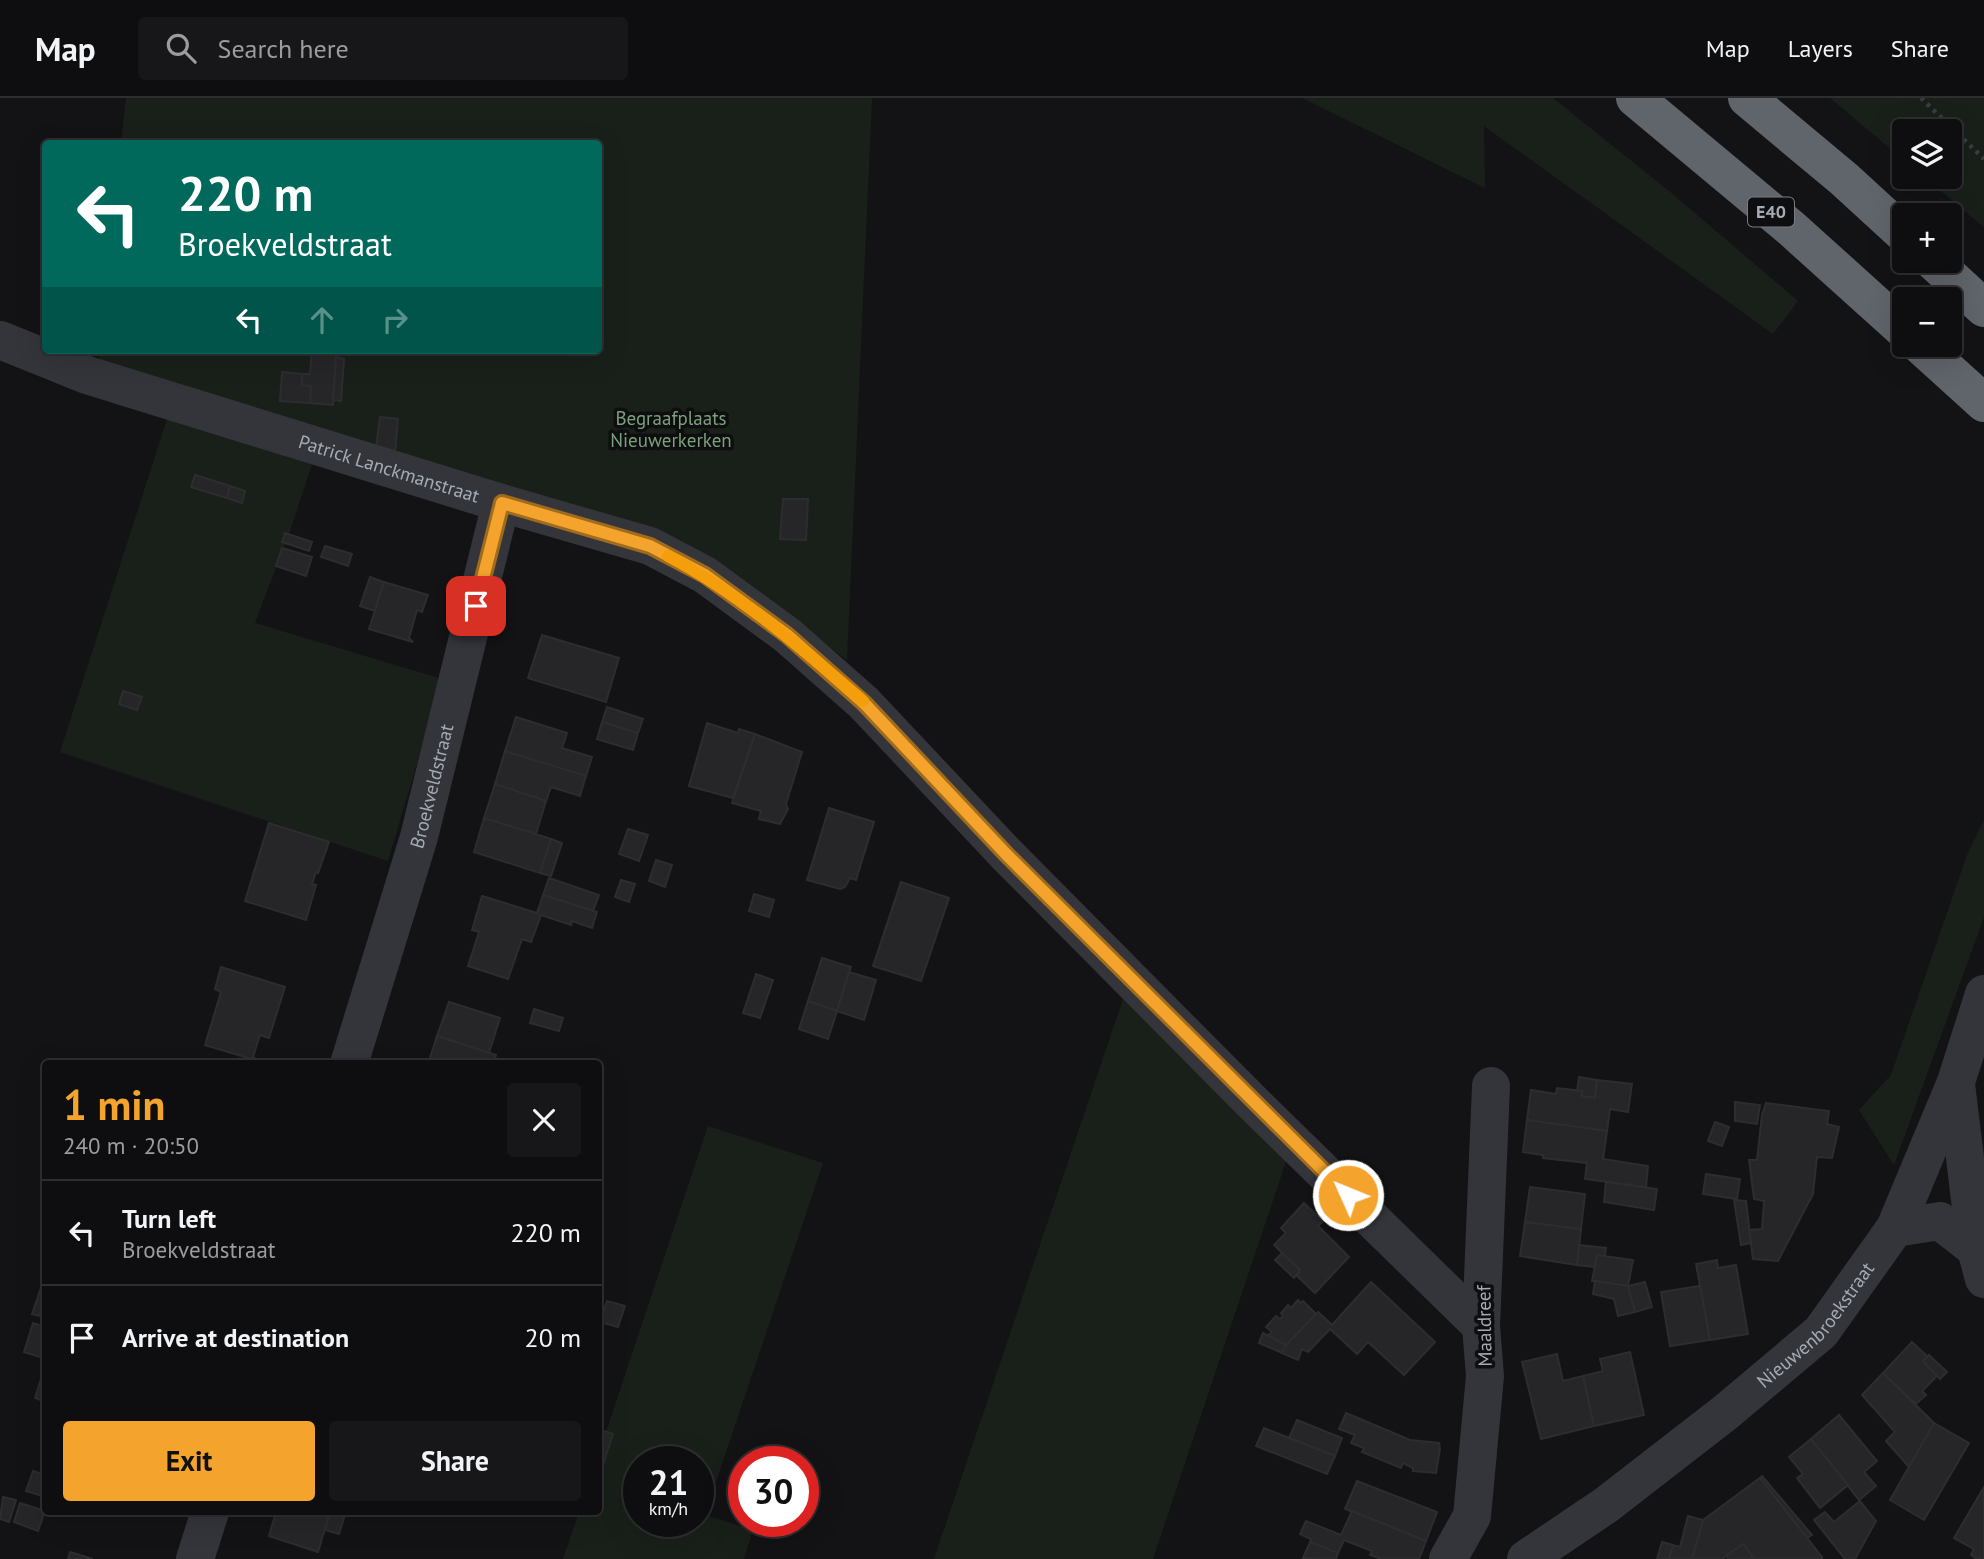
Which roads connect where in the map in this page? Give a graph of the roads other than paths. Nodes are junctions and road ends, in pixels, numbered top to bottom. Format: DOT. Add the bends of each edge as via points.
graph roads {
  1 [pos="1635,98"];
  2 [pos="1747,98"];
  3 [pos="1892,223"];
  4 [pos="1946,273"];
  5 [pos="1984,308"];
  6 [pos="1892,319"];
  7 [pos="0,340"];
  8 [pos="1933,357"];
  9 [pos="1984,403"];
  10 [pos="502,503"];
  11 [pos="1984,994"];
  12 [pos="350,1060"];
  13 [pos="1956,1082"];
  14 [pos="1491,1086"];
  15 [pos="1895,1228"];
  16 [pos="1980,1264"];
  17 [pos="1481,1326"];
  18 [pos="209,1515"];
  19 [pos="195,1559"];
  20 [pos="1448,1559"];
  21 [pos="1526,1559"];
  1 -- 6 [label="highway, E40"];
  2 -- 3 [label="highway"];
  4 -- 5 [label="highway"];
  7 -- 10 [label="street, Patrick Lanckmanstraat" via="87,375"];
  8 -- 9 [label="highway"];
  10 -- 12 [label="street, Broekveldstraat" via="419,837"];
  10 -- 17 [label="street, Patrick Lanckmanstraat" via="650,546 705,575 787,635 864,703 1015,864"];
  11 -- 13 [label="street, Nieuwenbroekstraat"];
  13 -- 15 [label="street, Nieuwenbroekstraat"];
  13 -- 16 [label="street"];
  14 -- 17 [label="street, Maaldreef"];
  15 -- 16 [label="street" via="1940,1221"];
  15 -- 21 [label="street, Nieuwenbroekstraat" via="1821,1332 1606,1505"];
  17 -- 20 [label="street, Maaldreef" via="1485,1376 1472,1516"];
  18 -- 19 [label="street"];
}
